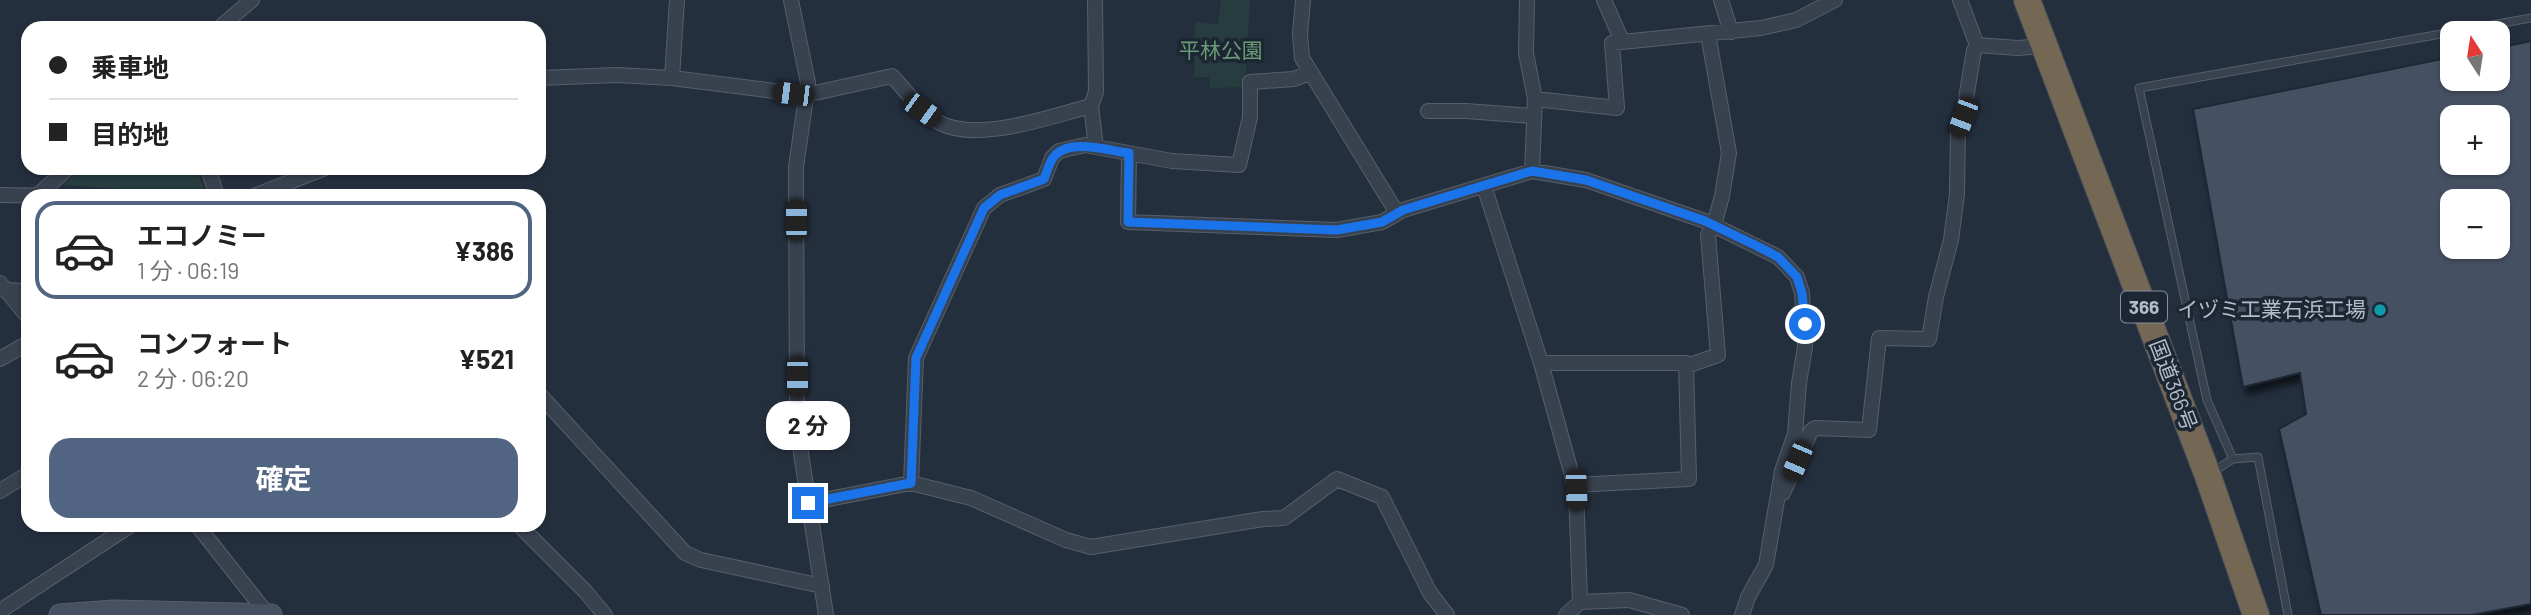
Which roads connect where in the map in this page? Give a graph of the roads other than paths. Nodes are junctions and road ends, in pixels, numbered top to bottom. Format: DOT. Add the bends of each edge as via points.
graph roads {
  1 [pos="252,0"];
  2 [pos="677,0"];
  3 [pos="791,0"];
  4 [pos="1095,0"];
  5 [pos="1303,0"];
  6 [pos="1527,0"];
  7 [pos="1604,0"];
  8 [pos="1721,0"];
  9 [pos="1835,0"];
  10 [pos="1960,0"];
  11 [pos="2027,0"];
  12 [pos="2531,18"];
  13 [pos="227,21"];
  14 [pos="1731,32"];
  15 [pos="1708,34"];
  16 [pos="1622,41"];
  17 [pos="1977,44"];
  18 [pos="2044,46"];
  19 [pos="1309,73"];
  20 [pos="546,78"];
  21 [pos="672,78"];
  22 [pos="806,95"];
  23 [pos="1535,99"];
  24 [pos="1091,106"];
  25 [pos="1428,111"];
  26 [pos="1534,116"];
  27 [pos="1096,147"];
  28 [pos="1129,153"];
  29 [pos="1532,171"];
  30 [pos="60,175"];
  31 [pos="307,175"];
  32 [pos="1484,187"];
  33 [pos="45,189"];
  34 [pos="272,189"];
  35 [pos="0,195"];
  36 [pos="21,195"];
  37 [pos="1397,213"];
  38 [pos="1714,225"];
  39 [pos="3,286"];
  40 [pos="21,289"];
  41 [pos="21,308"];
  42 [pos="21,346"];
  43 [pos="0,359"];
  44 [pos="1541,363"];
  45 [pos="1686,366"];
  46 [pos="546,402"];
  47 [pos="2233,459"];
  48 [pos="2208,476"];
  49 [pos="21,478"];
  50 [pos="911,483"];
  51 [pos="1575,485"];
  52 [pos="0,491"];
  53 [pos="808,503"];
  54 [pos="1778,503"];
  55 [pos="120,532"];
  56 [pos="203,532"];
  57 [pos="526,532"];
  58 [pos="822,586"];
  59 [pos="1580,602"];
  60 [pos="0,611"];
  61 [pos="60,615"];
  62 [pos="270,615"];
  63 [pos="605,615"];
  64 [pos="826,615"];
  65 [pos="1447,615"];
  66 [pos="1566,615"];
  67 [pos="1682,615"];
  68 [pos="1742,615"];
  69 [pos="2256,615"];
  70 [pos="2288,615"];
  1 -- 13 [label="street"];
  2 -- 21 [label="street"];
  3 -- 22 [label="street" via="808,83"];
  4 -- 24 [label="street" via="1096,92"];
  5 -- 19 [label="street" via="1301,58"];
  6 -- 23 [label="street" via="1526,53"];
  7 -- 16 [label="street"];
  8 -- 14 [label="street"];
  9 -- 14 [label="street" via="1796,20"];
  10 -- 17 [label="street"];
  11 -- 18 [label="highway, 国道366号 / 366"];
  12 -- 47 [label="lane" via="2139,88 2207,400"];
  14 -- 15 [label="street"];
  15 -- 16 [label="street"];
  15 -- 38 [label="street" via="1729,153"];
  16 -- 23 [label="street" via="1612,43 1618,108"];
  17 -- 18 [label="street"];
  17 -- 54 [label="street" via="1958,131 1951,240 1929,339 1880,338 1869,430 1819,427 1811,431"];
  18 -- 48 [label="highway, 国道366号 / 366"];
  19 -- 28 [label="street" via="1294,79 1250,82 1250,117 1239,165"];
  19 -- 37 [label="street"];
  20 -- 21 [label="street"];
  21 -- 22 [label="street"];
  22 -- 24 [label="street" via="892,76 922,110 941,123 980,130 1006,128"];
  22 -- 53 [label="street" via="796,167 796,300 797,402"];
  23 -- 26 [label="street"];
  24 -- 27 [label="street"];
  25 -- 26 [label="street"];
  26 -- 29 [label="street"];
  27 -- 28 [label="street"];
  27 -- 50 [label="street" via="1059,151 1044,179 1000,195 984,208 916,358"];
  28 -- 37 [label="street" via="1128,222 1337,230 1382,222"];
  29 -- 32 [label="street"];
  29 -- 38 [label="street" via="1586,180"];
  30 -- 33 [label="street"];
  31 -- 34 [label="street"];
  32 -- 37 [label="street"];
  32 -- 44 [label="street"];
  35 -- 36 [label="street"];
  38 -- 45 [label="street" via="1708,235 1718,355"];
  38 -- 54 [label="street" via="1778,257 1797,277 1802,293 1805,348 1795,434 1782,471"];
  39 -- 40 [label="street"];
  39 -- 41 [label="street"];
  42 -- 43 [label="street"];
  44 -- 45 [label="street"];
  44 -- 51 [label="street"];
  45 -- 51 [label="street" via="1689,478"];
  46 -- 58 [label="street" via="685,553"];
  47 -- 48 [label="lane"];
  47 -- 70 [label="lane" via="2258,457"];
  48 -- 69 [label="highway, 国道366号 / 366"];
  49 -- 52 [label="street"];
  50 -- 53 [label="street"];
  50 -- 65 [label="street" via="971,498 1091,547 1284,519 1337,480 1382,497 1430,593"];
  51 -- 59 [label="street"];
  53 -- 58 [label="street"];
  54 -- 68 [label="street" via="1766,565"];
  55 -- 60 [label="street"];
  56 -- 62 [label="street"];
  57 -- 63 [label="street"];
  58 -- 64 [label="street"];
  59 -- 66 [label="street"];
  59 -- 67 [label="street" via="1629,600"];
  61 -- 62 [label="street" via="114,611"];
}
